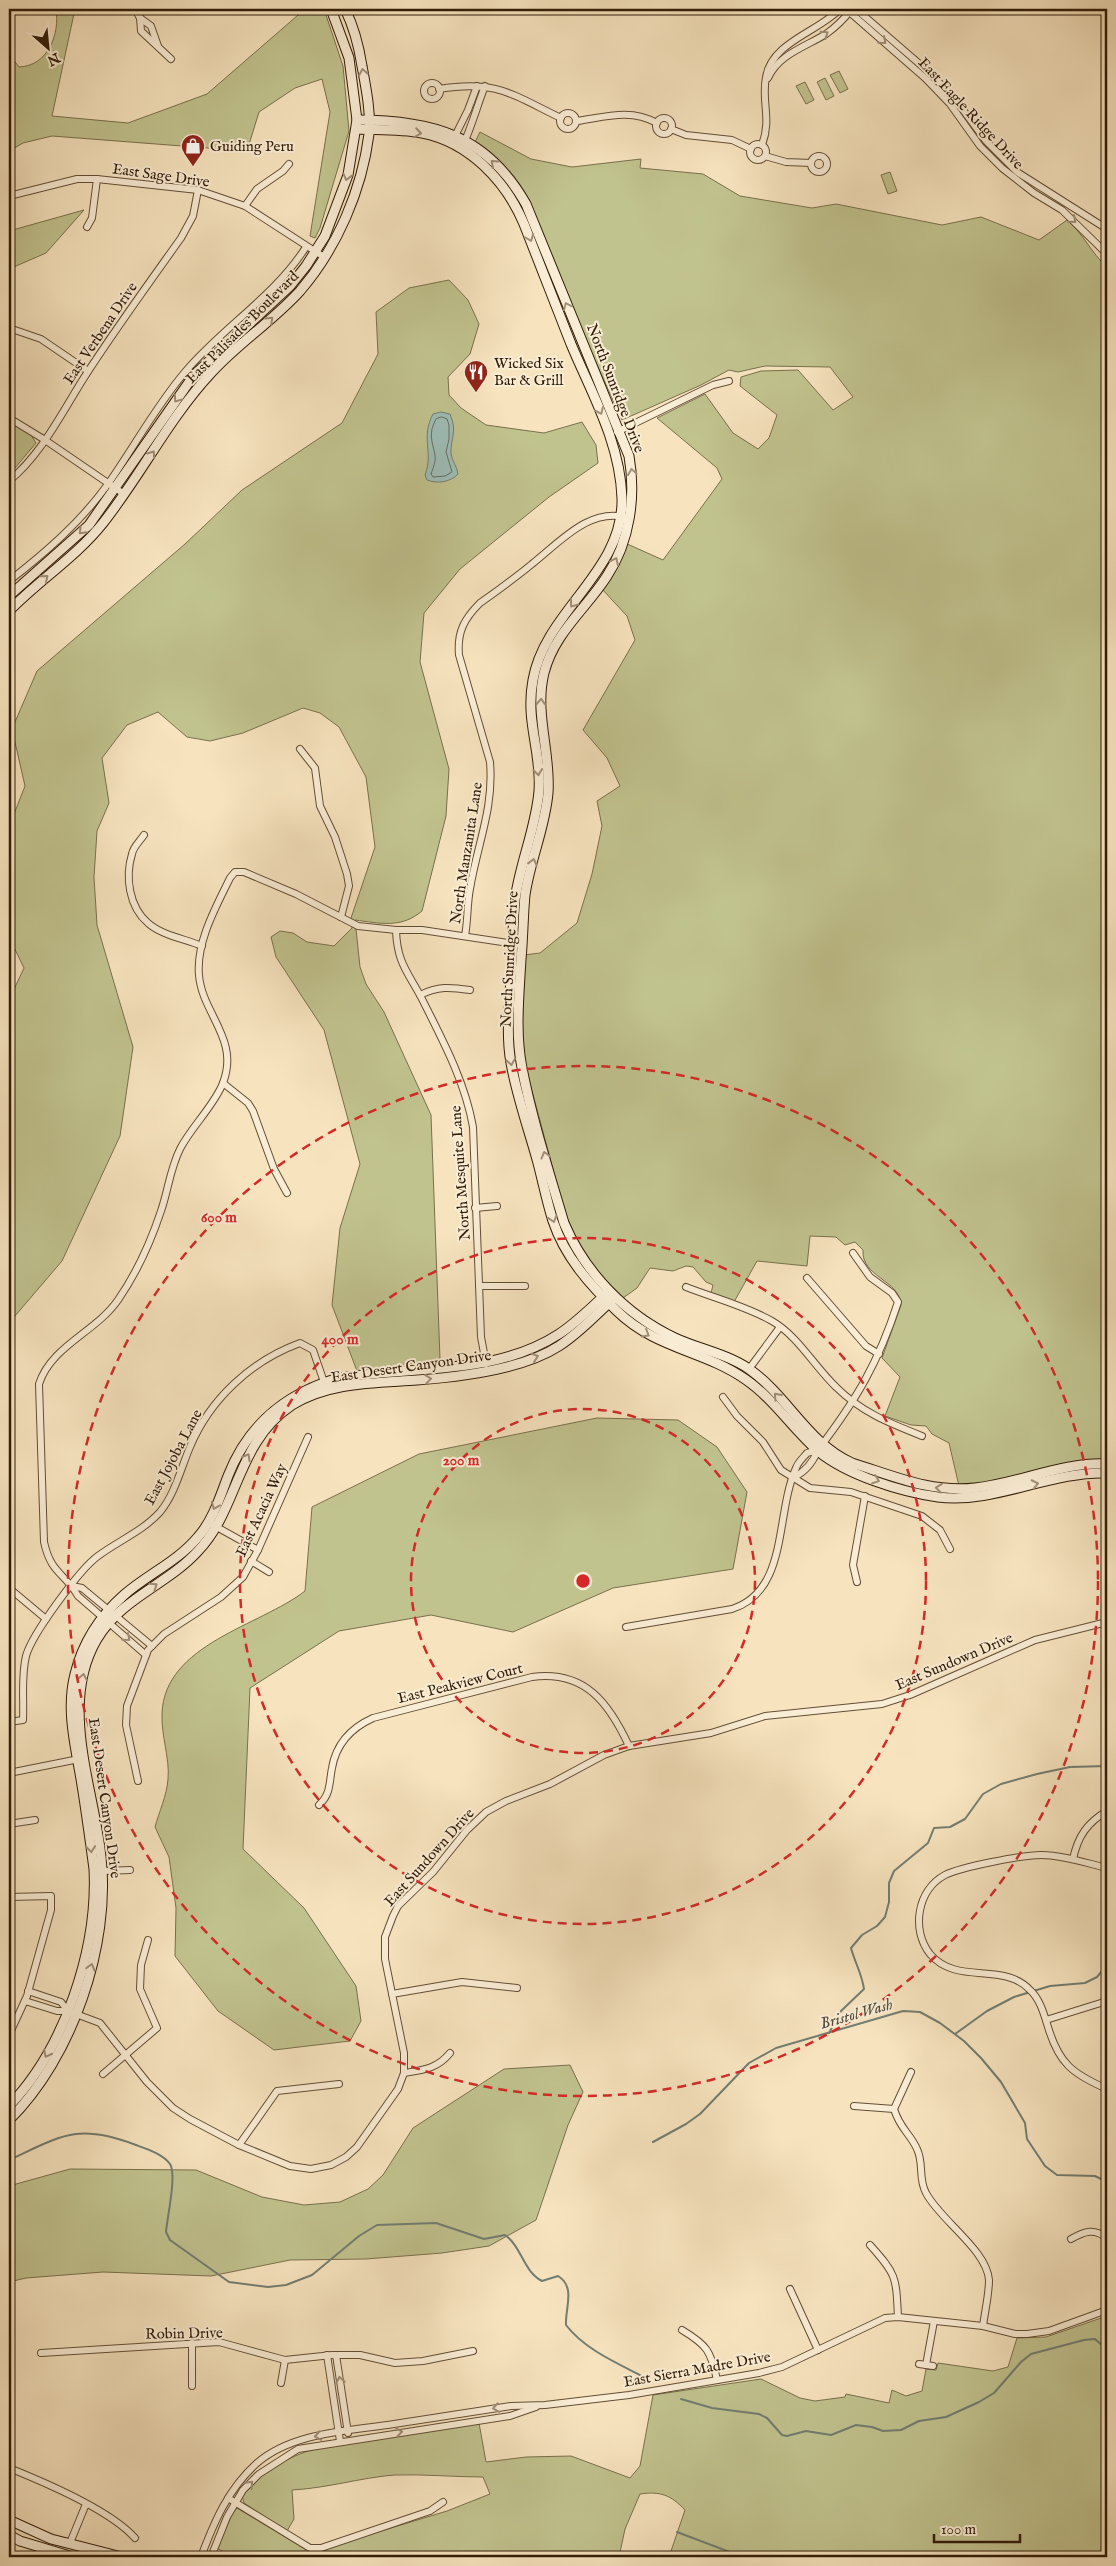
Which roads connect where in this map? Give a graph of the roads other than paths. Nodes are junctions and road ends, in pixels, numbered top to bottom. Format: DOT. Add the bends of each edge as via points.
graph roads {
  1 [pos="135,9"];
  2 [pos="331,9"];
  3 [pos="345,9"];
  4 [pos="840,9"];
  5 [pos="856,9"];
  6 [pos="1102,9"];
  7 [pos="849,10"];
  8 [pos="1107,12"];
  9 [pos="171,59"];
  10 [pos="765,84"];
  11 [pos="477,86"];
  12 [pos="485,86"];
  13 [pos="439,90"];
  14 [pos="561,118"];
  15 [pos="576,121"];
  16 [pos="657,123"];
  17 [pos="357,125"];
  18 [pos="369,125"];
  19 [pos="671,129"];
  20 [pos="453,139"];
  21 [pos="463,145"];
  22 [pos="762,145"];
  23 [pos="751,148"];
  24 [pos="988,150"];
  25 [pos="765,156"];
  26 [pos="811,163"];
  27 [pos="289,164"];
  28 [pos="96,179"];
  29 [pos="198,190"];
  30 [pos="9,196"];
  31 [pos="245,206"];
  32 [pos="87,227"];
  33 [pos="1107,229"];
  34 [pos="306,247"];
  35 [pos="1107,254"];
  36 [pos="320,255"];
  37 [pos="9,328"];
  38 [pos="88,371"];
  39 [pos="729,381"];
  40 [pos="600,383"];
  41 [pos="590,386"];
  42 [pos="9,418"];
  43 [pos="615,433"];
  44 [pos="45,440"];
  45 [pos="9,481"];
  46 [pos="116,489"];
  47 [pos="625,517"];
  48 [pos="9,581"];
  49 [pos="9,596"];
  50 [pos="9,611"];
  51 [pos="300,749"];
  52 [pos="144,835"];
  53 [pos="341,917"];
  54 [pos="396,930"];
  55 [pos="465,936"];
  56 [pos="518,944"];
  57 [pos="202,946"];
  58 [pos="470,990"];
  59 [pos="420,995"];
  60 [pos="223,1083"];
  61 [pos="287,1193"];
  62 [pos="497,1206"];
  63 [pos="475,1208"];
  64 [pos="853,1253"];
  65 [pos="807,1278"];
  66 [pos="479,1286"];
  67 [pos="525,1286"];
  68 [pos="686,1287"];
  69 [pos="609,1297"];
  70 [pos="780,1327"];
  71 [pos="879,1354"];
  72 [pos="487,1366"];
  73 [pos="749,1370"];
  74 [pos="326,1386"];
  75 [pos="723,1397"];
  76 [pos="853,1403"];
  77 [pos="922,1436"];
  78 [pos="308,1437"];
  79 [pos="820,1447"];
  80 [pos="802,1460"];
  81 [pos="1107,1464"];
  82 [pos="808,1466"];
  83 [pos="1107,1473"];
  84 [pos="794,1477"];
  85 [pos="865,1496"];
  86 [pos="212,1524"];
  87 [pos="950,1549"];
  88 [pos="258,1550"];
  89 [pos="251,1561"];
  90 [pos="269,1572"];
  91 [pos="857,1582"];
  92 [pos="72,1586"];
  93 [pos="9,1588"];
  94 [pos="109,1616"];
  95 [pos="46,1619"];
  96 [pos="1107,1622"];
  97 [pos="626,1627"];
  98 [pos="152,1646"];
  99 [pos="146,1655"];
  100 [pos="9,1722"];
  101 [pos="629,1746"];
  102 [pos="81,1759"];
  103 [pos="9,1773"];
  104 [pos="138,1781"];
  105 [pos="319,1805"];
  106 [pos="1107,1811"];
  107 [pos="35,1820"];
  108 [pos="9,1824"];
  109 [pos="1073,1860"];
  110 [pos="1107,1868"];
  111 [pos="130,1870"];
  112 [pos="103,1871"];
  113 [pos="9,1897"];
  114 [pos="148,1940"];
  115 [pos="517,1988"];
  116 [pos="28,1991"];
  117 [pos="392,1994"];
  118 [pos="25,2001"];
  119 [pos="1107,2001"];
  120 [pos="72,2012"];
  121 [pos="1046,2020"];
  122 [pos="9,2035"];
  123 [pos="450,2053"];
  124 [pos="126,2056"];
  125 [pos="911,2072"];
  126 [pos="404,2073"];
  127 [pos="103,2074"];
  128 [pos="339,2084"];
  129 [pos="1107,2089"];
  130 [pos="9,2106"];
  131 [pos="854,2106"];
  132 [pos="894,2109"];
  133 [pos="9,2120"];
  134 [pos="239,2145"];
  135 [pos="1107,2238"];
  136 [pos="1071,2239"];
  137 [pos="870,2245"];
  138 [pos="790,2289"];
  139 [pos="1107,2310"];
  140 [pos="898,2317"];
  141 [pos="934,2321"];
  142 [pos="983,2326"];
  143 [pos="682,2330"];
  144 [pos="192,2343"];
  145 [pos="818,2350"];
  146 [pos="473,2351"];
  147 [pos="42,2353"];
  148 [pos="327,2355"];
  149 [pos="336,2355"];
  150 [pos="285,2360"];
  151 [pos="934,2366"];
  152 [pos="717,2380"];
  153 [pos="280,2383"];
  154 [pos="192,2386"];
  155 [pos="545,2405"];
  156 [pos="348,2431"];
  157 [pos="338,2432"];
  158 [pos="349,2440"];
  159 [pos="340,2441"];
  160 [pos="9,2468"];
  161 [pos="228,2498"];
  162 [pos="236,2502"];
  163 [pos="443,2502"];
  164 [pos="86,2504"];
  165 [pos="9,2520"];
  166 [pos="9,2535"];
  167 [pos="135,2538"];
  168 [pos="20,2541"];
  169 [pos="70,2543"];
  170 [pos="73,2557"];
  171 [pos="122,2557"];
  172 [pos="201,2557"];
  173 [pos="211,2557"];
  1 -- 9 [label="street" via="140,18 151,26 158,46"];
  2 -- 17 [label="street, East Palisades Boulevard" via="349,58"];
  18 -- 3 [label="street, East Palisades Boulevard, one-way" via="360,54"];
  4 -- 10 [label="street" via="822,25 786,46 769,66"];
  5 -- 24 [label="street, East Eagle Ridge Drive" via="955,99"];
  6 -- 8 [label="street"];
  10 -- 7 [label="street, one-way" via="773,68 827,33"];
  7 -- 24 [label="street, East Eagle Ridge Drive, one-way" via="925,78"];
  10 -- 22 [label="street" via="768,120"];
  11 -- 12 [label="street"];
  11 -- 13 [label="street"];
  11 -- 20 [label="street"];
  12 -- 14 [label="street" via="508,92"];
  12 -- 21 [label="street"];
  14 -- 15 [label="street" via="568,113 573,114"];
  14 -- 15 [label="street" via="562,126 567,129 575,126"];
  15 -- 16 [label="street" via="626,114"];
  16 -- 19 [label="street" via="667,119"];
  16 -- 19 [label="street" via="657,130 661,133 666,134"];
  17 -- 18 [label="street, North Sunridge Drive"];
  17 -- 36 [label="street, East Palisades Boulevard, one-way" via="342,193"];
  18 -- 20 [label="street, North Sunridge Drive"];
  18 -- 36 [label="street, East Palisades Boulevard" via="346,219"];
  19 -- 23 [label="street" via="686,135 732,140"];
  20 -- 21 [label="street, North Sunridge Drive"];
  40 -- 21 [label="street, North Sunridge Drive, one-way" via="520,193 493,161"];
  21 -- 41 [label="street, North Sunridge Drive, one-way" via="492,173 517,206"];
  22 -- 23 [label="street"];
  22 -- 25 [label="street"];
  23 -- 25 [label="street" via="753,158 761,160"];
  24 -- 33 [label="street, East Eagle Ridge Drive" via="1038,187"];
  24 -- 35 [label="street, East Eagle Ridge Drive, one-way" via="1034,194 1062,210"];
  25 -- 26 [label="street" via="786,162"];
  27 -- 31 [label="street" via="258,189"];
  28 -- 29 [label="street, East Sage Drive"];
  28 -- 30 [label="street, East Sage Drive" via="58,182"];
  28 -- 32 [label="street" via="92,218"];
  29 -- 31 [label="street, East Sage Drive"];
  29 -- 38 [label="street, East Verbena Drive" via="193,216 180,238"];
  31 -- 34 [label="street, East Sage Drive"];
  34 -- 36 [label="street, East Sage Drive"];
  34 -- 46 [label="street, East Palisades Boulevard" via="293,268 272,290 185,372"];
  36 -- 46 [label="street, East Palisades Boulevard" via="314,274 290,301 211,373"];
  37 -- 38 [label="street" via="42,339"];
  38 -- 44 [label="street, East Verbena Drive"];
  39 -- 43 [label="street" via="713,385"];
  40 -- 41 [label="street"];
  40 -- 43 [label="street, North Sunridge Drive"];
  41 -- 43 [label="street, North Sunridge Drive, one-way"];
  42 -- 44 [label="street"];
  43 -- 47 [label="street, North Sunridge Drive"];
  47 -- 43 [label="street, North Sunridge Drive, one-way" via="634,484 629,456"];
  44 -- 45 [label="street, East Verbena Drive"];
  44 -- 46 [label="street"];
  46 -- 48 [label="street, East Palisades Boulevard"];
  46 -- 49 [label="street, East Palisades Boulevard, one-way" via="84,530"];
  50 -- 46 [label="street, East Palisades Boulevard, one-way" via="88,540"];
  47 -- 55 [label="street, North Manzanita Lane" via="598,518 575,529 480,603 468,615 461,629 459,655 490,762 491,780 490,806 470,890"];
  47 -- 56 [label="street, North Sunridge Drive" via="618,556 607,576 558,640 544,673 541,710 548,791"];
  51 -- 53 [label="street" via="315,768 320,806 336,837 347,874 349,886"];
  52 -- 57 [label="street" via="132,854 130,892 136,908 156,928"];
  53 -- 54 [label="street" via="358,926"];
  53 -- 57 [label="street" via="273,883 244,872 235,872 218,903"];
  54 -- 55 [label="street"];
  54 -- 59 [label="street, North Mesquite Lane" via="396,945 403,968"];
  55 -- 56 [label="street"];
  56 -- 69 [label="street, North Sunridge Drive" via="522,1068 564,1223"];
  57 -- 60 [label="street" via="200,985 226,1042 228,1057"];
  58 -- 59 [label="street" via="448,986"];
  59 -- 63 [label="street, North Mesquite Lane" via="468,1099"];
  60 -- 61 [label="street" via="253,1111 274,1169"];
  60 -- 92 [label="street" via="180,1148 161,1211 120,1298 96,1326 51,1361 39,1384 44,1542 52,1567"];
  62 -- 63 [label="street"];
  63 -- 66 [label="street, North Mesquite Lane"];
  64 -- 71 [label="street" via="870,1277 892,1293 898,1302"];
  65 -- 71 [label="street" via="866,1346"];
  66 -- 67 [label="street"];
  66 -- 72 [label="street, North Mesquite Lane" via="481,1337"];
  68 -- 70 [label="street"];
  69 -- 72 [label="street, East Desert Canyon Drive" via="555,1348 527,1360"];
  69 -- 73 [label="street, North Sunridge Drive" via="642,1321"];
  69 -- 79 [label="street, North Sunridge Drive, one-way" via="646,1335 745,1379"];
  70 -- 73 [label="street"];
  70 -- 76 [label="street"];
  71 -- 76 [label="street"];
  72 -- 74 [label="street, East Desert Canyon Drive" via="353,1375"];
  79 -- 73 [label="street, North Sunridge Drive, one-way"];
  74 -- 86 [label="street, East Desert Canyon Drive" via="288,1399 256,1427 236,1456"];
  74 -- 92 [label="street, East Jojoba Lane" via="313,1350 303,1343 269,1357 252,1369 219,1400 201,1425 160,1512 93,1560"];
  75 -- 84 [label="street" via="764,1442 781,1470"];
  76 -- 77 [label="street" via="876,1418"];
  76 -- 79 [label="street"];
  78 -- 88 [label="street, East Acacia Way"];
  79 -- 80 [label="street" via="807,1453"];
  81 -- 79 [label="street, North Sunridge Drive, one-way" via="1082,1465 977,1488 940,1488 905,1481 852,1463"];
  79 -- 82 [label="street"];
  79 -- 83 [label="street, North Sunridge Drive, one-way" via="847,1469 904,1491 942,1498 984,1495 1068,1477"];
  80 -- 82 [label="street"];
  80 -- 84 [label="street" via="795,1469"];
  82 -- 84 [label="street"];
  84 -- 85 [label="street" via="815,1489"];
  84 -- 97 [label="street" via="773,1569 766,1585 752,1600 732,1609"];
  85 -- 87 [label="street" via="922,1516 940,1530"];
  85 -- 91 [label="street" via="853,1565"];
  86 -- 88 [label="street"];
  86 -- 94 [label="street, East Desert Canyon Drive" via="183,1553 124,1594"];
  88 -- 89 [label="street, East Acacia Way"];
  89 -- 90 [label="street"];
  89 -- 98 [label="street, East Acacia Way" via="243,1576 221,1597 164,1634"];
  92 -- 94 [label="street" via="78,1596"];
  92 -- 95 [label="street, East Jojoba Lane"];
  93 -- 95 [label="street"];
  94 -- 98 [label="street"];
  94 -- 99 [label="street, one-way"];
  94 -- 102 [label="street, East Desert Canyon Drive" via="90,1634 74,1676 71,1714"];
  95 -- 100 [label="street, East Jojoba Lane" via="26,1658 23,1720"];
  96 -- 101 [label="street, East Sundown Drive" via="1035,1640 910,1695 882,1704 771,1715 711,1733"];
  98 -- 99 [label="street, East Acacia Way"];
  99 -- 104 [label="street, East Acacia Way" via="127,1706 126,1725"];
  101 -- 105 [label="street, East Peakview Court" via="610,1709 593,1691 557,1677 532,1677 363,1722 340,1744 332,1766 330,1792"];
  101 -- 117 [label="street, East Sundown Drive" via="496,1806 467,1830 392,1916 385,1937 385,1959"];
  102 -- 103 [label="street"];
  102 -- 112 [label="street, East Desert Canyon Drive"];
  102 -- 120 [label="street, East Desert Canyon Drive, one-way" via="95,1888 91,1926"];
  106 -- 109 [label="street" via="1083,1830"];
  107 -- 108 [label="street"];
  109 -- 110 [label="street"];
  109 -- 121 [label="street" via="1042,1854 1020,1856 951,1873 935,1883 920,1907 920,1930 927,1950 934,1958 952,1970 1018,1981 1035,1995"];
  111 -- 112 [label="street"];
  120 -- 112 [label="street, East Desert Canyon Drive, one-way" via="89,1974 101,1929"];
  113 -- 116 [label="street" via="51,1896 50,1915"];
  114 -- 124 [label="street" via="140,1965 140,1989 157,2028"];
  115 -- 117 [label="street" via="462,1982"];
  116 -- 118 [label="street"];
  116 -- 120 [label="street" via="61,2002"];
  117 -- 126 [label="street, East Sundown Drive" via="404,2054"];
  118 -- 120 [label="street"];
  118 -- 122 [label="street"];
  119 -- 121 [label="street"];
  120 -- 124 [label="street, East Sundown Drive" via="100,2023"];
  120 -- 130 [label="street, East Desert Canyon Drive, one-way" via="44,2060"];
  120 -- 133 [label="street, East Desert Canyon Drive" via="58,2052 41,2083"];
  121 -- 129 [label="street" via="1062,2059 1081,2077"];
  123 -- 126 [label="street" via="442,2063 429,2070"];
  124 -- 127 [label="street"];
  124 -- 134 [label="street, East Sundown Drive" via="173,2108"];
  125 -- 132 [label="street"];
  126 -- 134 [label="street, East Sundown Drive" via="398,2089 357,2147 331,2165 301,2168"];
  128 -- 134 [label="street" via="277,2091"];
  131 -- 132 [label="street"];
  132 -- 142 [label="street" via="899,2124 917,2148 926,2194 985,2266 989,2279"];
  135 -- 136 [label="street" via="1087,2231"];
  137 -- 140 [label="street" via="890,2266 895,2277"];
  138 -- 145 [label="street"];
  139 -- 142 [label="street, East Sierra Madre Drive" via="1049,2331 1034,2333 1015,2334"];
  140 -- 141 [label="street, East Sierra Madre Drive"];
  140 -- 145 [label="street, East Sierra Madre Drive" via="875,2322"];
  141 -- 142 [label="street, East Sierra Madre Drive"];
  141 -- 151 [label="street" via="922,2364"];
  143 -- 152 [label="street" via="707,2348"];
  144 -- 147 [label="street, Robin Drive"];
  144 -- 150 [label="street, Robin Drive" via="219,2342"];
  144 -- 154 [label="street"];
  145 -- 152 [label="street, East Sierra Madre Drive" via="782,2367"];
  146 -- 149 [label="street, Robin Drive" via="395,2363 360,2355"];
  148 -- 149 [label="street, Robin Drive"];
  148 -- 150 [label="street, Robin Drive"];
  148 -- 157 [label="street"];
  156 -- 149 [label="street, one-way"];
  150 -- 153 [label="street"];
  152 -- 155 [label="street, East Sierra Madre Drive"];
  155 -- 156 [label="street, East Sierra Madre Drive, one-way" via="511,2406"];
  158 -- 155 [label="street, East Sierra Madre Drive, one-way" via="510,2416"];
  156 -- 157 [label="street, East Sierra Madre Drive"];
  156 -- 158 [label="street"];
  157 -- 159 [label="street"];
  157 -- 161 [label="street, East Sierra Madre Drive, one-way" via="310,2437 273,2452 250,2470"];
  158 -- 159 [label="street, East Sierra Madre Drive"];
  162 -- 159 [label="street, East Sierra Madre Drive, one-way" via="259,2474 280,2459 298,2449"];
  160 -- 164 [label="street"];
  161 -- 162 [label="street"];
  161 -- 172 [label="street, East Sierra Madre Drive" via="218,2513"];
  162 -- 163 [label="street" via="310,2548 321,2548 430,2511"];
  162 -- 173 [label="street, East Sierra Madre Drive"];
  164 -- 167 [label="street" via="120,2524"];
  164 -- 169 [label="street"];
  165 -- 169 [label="street" via="44,2536"];
  166 -- 168 [label="street"];
  168 -- 169 [label="street" via="58,2548"];
  168 -- 170 [label="street"];
  169 -- 171 [label="street"];
}
